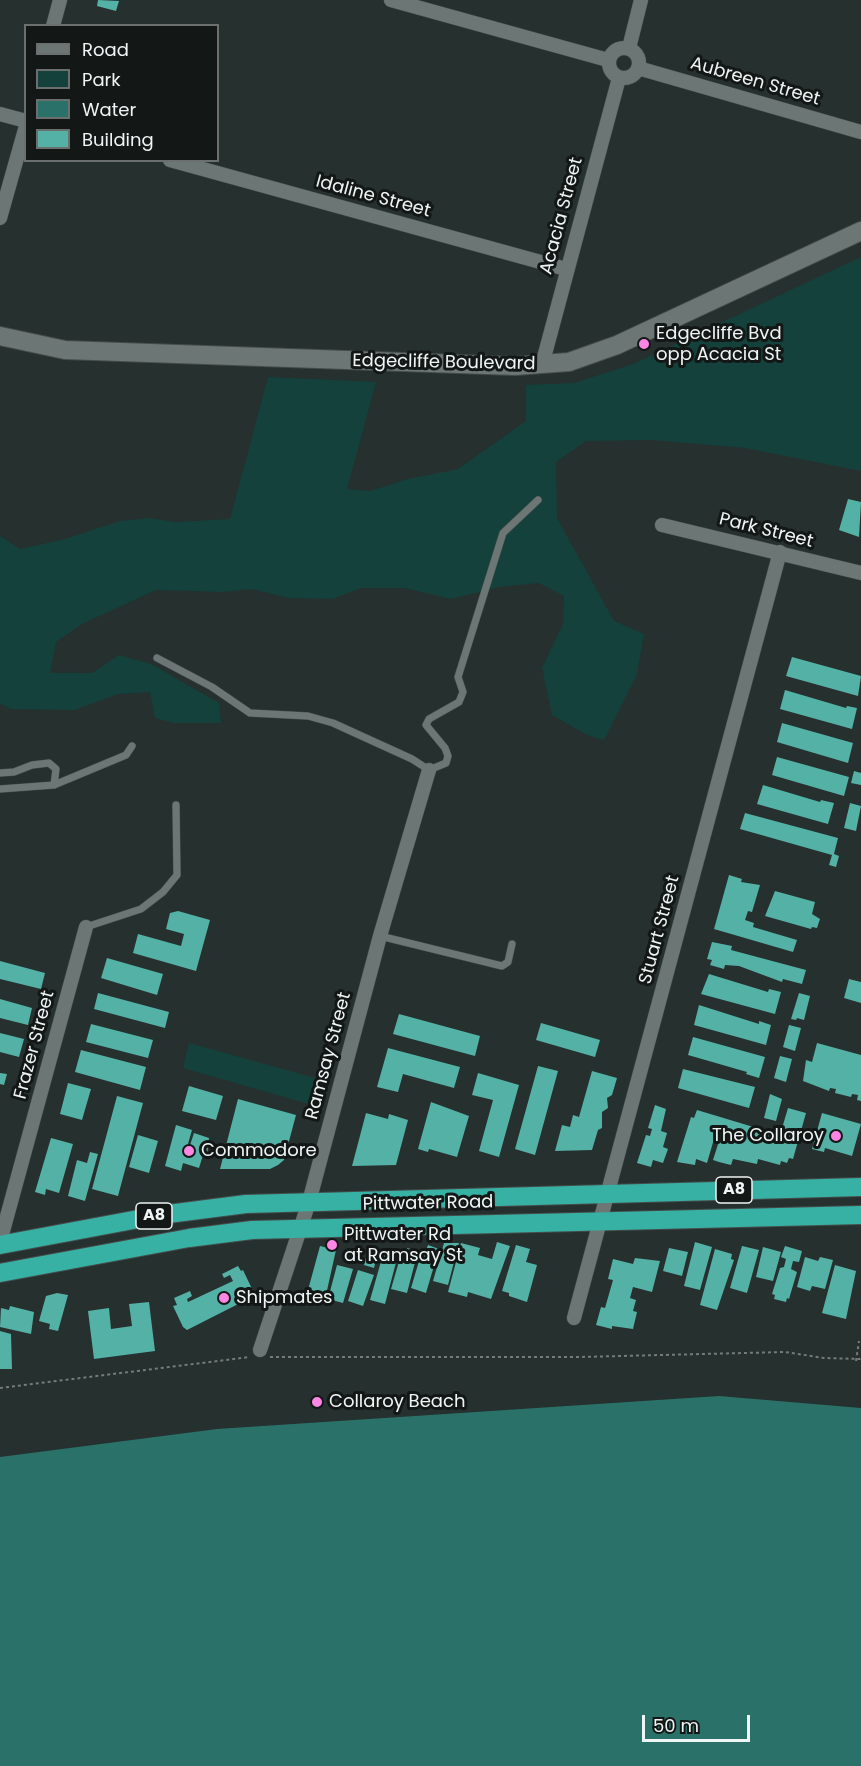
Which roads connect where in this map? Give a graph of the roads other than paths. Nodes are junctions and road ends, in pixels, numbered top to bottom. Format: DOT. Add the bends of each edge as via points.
graph roads {
  1 [pos="60,0"];
  2 [pos="391,0"];
  3 [pos="641,0"];
  4 [pos="54,24"];
  5 [pos="629,48"];
  6 [pos="608,60"];
  7 [pos="638,68"];
  8 [pos="619,78"];
  9 [pos="0,114"];
  10 [pos="24,120"];
  11 [pos="861,132"];
  12 [pos="24,133"];
  13 [pos="177,162"];
  14 [pos="0,218"];
  15 [pos="861,231"];
  16 [pos="566,269"];
  17 [pos="0,336"];
  18 [pos="542,365"];
  19 [pos="538,500"];
  20 [pos="662,525"];
  21 [pos="780,552"];
  22 [pos="861,573"];
  23 [pos="157,658"];
  24 [pos="132,746"];
  25 [pos="429,770"];
  26 [pos="0,772"];
  27 [pos="54,785"];
  28 [pos="0,789"];
  29 [pos="176,805"];
  30 [pos="86,927"];
  31 [pos="380,936"];
  32 [pos="512,944"];
  33 [pos="861,1187"];
  34 [pos="607,1194"];
  35 [pos="309,1202"];
  36 [pos="861,1215"];
  37 [pos="600,1221"];
  38 [pos="301,1228"];
  39 [pos="0,1244"];
  40 [pos="0,1273"];
  41 [pos="574,1318"];
  42 [pos="260,1350"];
  1 -- 4 [label="street"];
  2 -- 6 [label="street"];
  3 -- 5 [label="street"];
  5 -- 6 [label="street" via="617,49"];
  5 -- 7 [label="street" via="638,56"];
  6 -- 8 [label="street" via="610,70"];
  7 -- 8 [label="street" via="630,77"];
  7 -- 11 [label="street, Aubreen Street"];
  8 -- 16 [label="street, Acacia Street"];
  9 -- 10 [label="street"];
  12 -- 14 [label="street"];
  13 -- 16 [label="street, Idaline Street"];
  15 -- 18 [label="street, Edgecliffe Boulevard" via="617,345 569,362"];
  16 -- 18 [label="street, Acacia Street"];
  17 -- 18 [label="street, Edgecliffe Boulevard" via="65,350"];
  19 -- 25 [label="lane" via="503,533 458,677 463,692 459,702 429,719 426,725 448,756 447,763"];
  20 -- 21 [label="street, Park Street"];
  21 -- 22 [label="street, Park Street"];
  21 -- 34 [label="street, Stuart Street"];
  23 -- 25 [label="lane" via="212,687 250,713 333,723"];
  24 -- 27 [label="lane" via="126,755"];
  25 -- 31 [label="street, Ramsay Street"];
  26 -- 27 [label="lane" via="49,763 56,769"];
  27 -- 28 [label="lane"];
  29 -- 30 [label="lane" via="177,875 141,909"];
  30 -- 39 [label="street, Frazer Street"];
  31 -- 32 [label="lane" via="502,966 508,962"];
  31 -- 35 [label="street, Ramsay Street"];
  33 -- 34 [label="highway, Pittwater Road / A8"];
  34 -- 35 [label="highway, Pittwater Road / A8"];
  34 -- 37 [label="street, Stuart Street"];
  35 -- 38 [label="street, Ramsay Street"];
  35 -- 39 [label="highway, Pittwater Road / A8" via="246,1204 160,1215"];
  36 -- 37 [label="highway, Pittwater Road / A8"];
  37 -- 38 [label="highway, Pittwater Road / A8"];
  37 -- 41 [label="street, Stuart Street"];
  38 -- 40 [label="highway, Pittwater Road / A8" via="189,1238"];
  38 -- 42 [label="street, Ramsay Street"];
}
